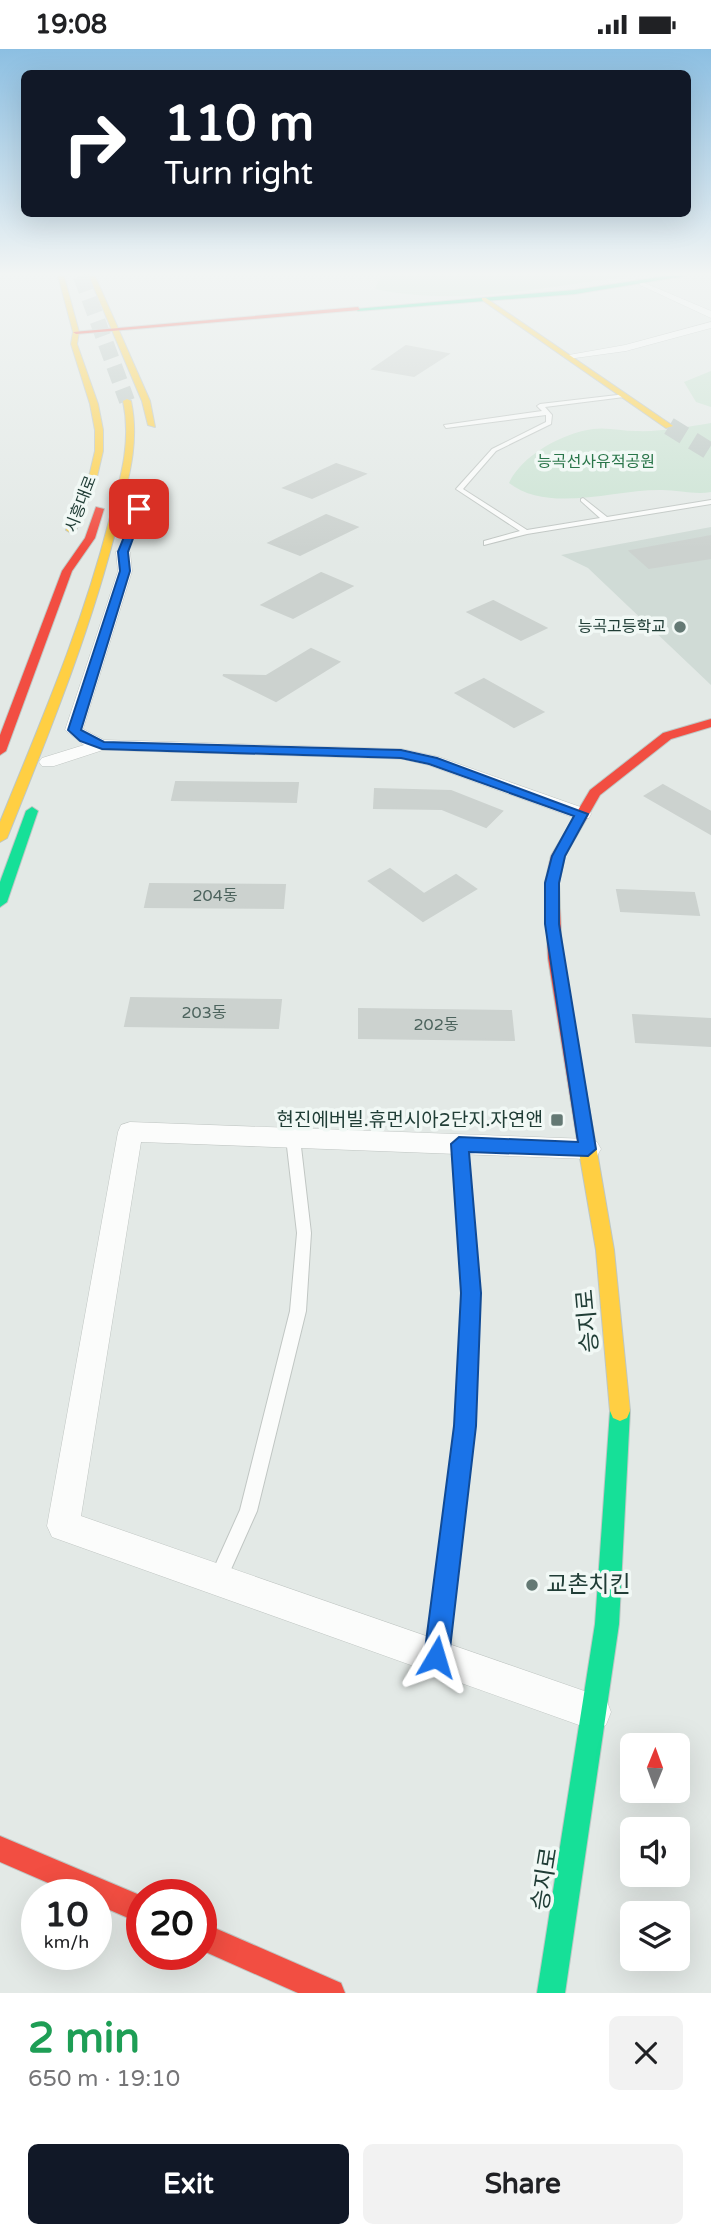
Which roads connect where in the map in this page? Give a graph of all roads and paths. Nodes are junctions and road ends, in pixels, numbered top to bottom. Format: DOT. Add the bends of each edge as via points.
graph roads {
  1 [pos="91,367"];
  2 [pos="132,367"];
  3 [pos="583,367"];
  4 [pos="624,395"];
  5 [pos="547,412"];
  6 [pos="446,426"];
  7 [pos="669,426"];
  8 [pos="152,441"];
  9 [pos="583,500"];
  10 [pos="711,502"];
  11 [pos="605,519"];
  12 [pos="526,532"];
  13 [pos="131,535"];
  14 [pos="486,543"];
  15 [pos="123,552"];
  16 [pos="67,571"];
  17 [pos="97,588"];
  18 [pos="52,712"];
  19 [pos="711,723"];
  20 [pos="2,743"];
  21 [pos="102,745"];
  22 [pos="46,769"];
  23 [pos="35,800"];
  24 [pos="582,814"];
  25 [pos="0,838"];
  26 [pos="0,902"];
  27 [pos="293,1138"];
  28 [pos="459,1144"];
  29 [pos="588,1149"];
  30 [pos="218,1580"];
  31 [pos="436,1657"];
  32 [pos="593,1712"];
  33 [pos="0,1849"];
  34 [pos="126,1903"];
  35 [pos="217,1943"];
  36 [pos="331,1993"];
  37 [pos="551,1993"];
  1 -- 16 [label="main road, 시흥대로" via="99,451 68,539"];
  2 -- 8 [label="main road" via="146,401"];
  3 -- 4 [label="main road"];
  4 -- 5 [label="lane" via="540,406"];
  4 -- 7 [label="main road"];
  5 -- 6 [label="lane"];
  5 -- 12 [label="lane" via="549,423 494,450 459,489"];
  9 -- 11 [label="lane"];
  10 -- 11 [label="lane"];
  11 -- 12 [label="lane"];
  12 -- 14 [label="lane"];
  13 -- 15 [label="main road, 시흥대로"];
  15 -- 17 [label="main road, 시흥대로"];
  15 -- 21 [label="street" via="125,571 74,730"];
  16 -- 17 [label="main road, 시흥대로" via="90,538 111,474 119,402 133,421 134,442"];
  16 -- 20 [label="main road, 시흥대로"];
  17 -- 18 [label="main road, 시흥대로"];
  18 -- 22 [label="main road, 시흥대로"];
  18 -- 25 [label="main road, 시흥대로"];
  19 -- 24 [label="main road, 승지로" via="667,736 595,793"];
  21 -- 22 [label="street"];
  21 -- 24 [label="street" via="401,754"];
  23 -- 26 [label="main road"];
  24 -- 29 [label="main road, 승지로" via="558,856 552,883 552,924"];
  27 -- 28 [label="street"];
  27 -- 30 [label="lane" via="304,1233 298,1311 248,1511"];
  27 -- 30 [label="street" via="130,1132 63,1526"];
  28 -- 29 [label="street"];
  28 -- 31 [label="lane" via="471,1293 465,1426"];
  29 -- 32 [label="main road, 승지로" via="605,1249 620,1415 607,1624"];
  30 -- 31 [label="street"];
  31 -- 32 [label="street"];
  32 -- 37 [label="main road, 승지로"];
  33 -- 34 [label="main road"];
  35 -- 36 [label="main road"];
}
